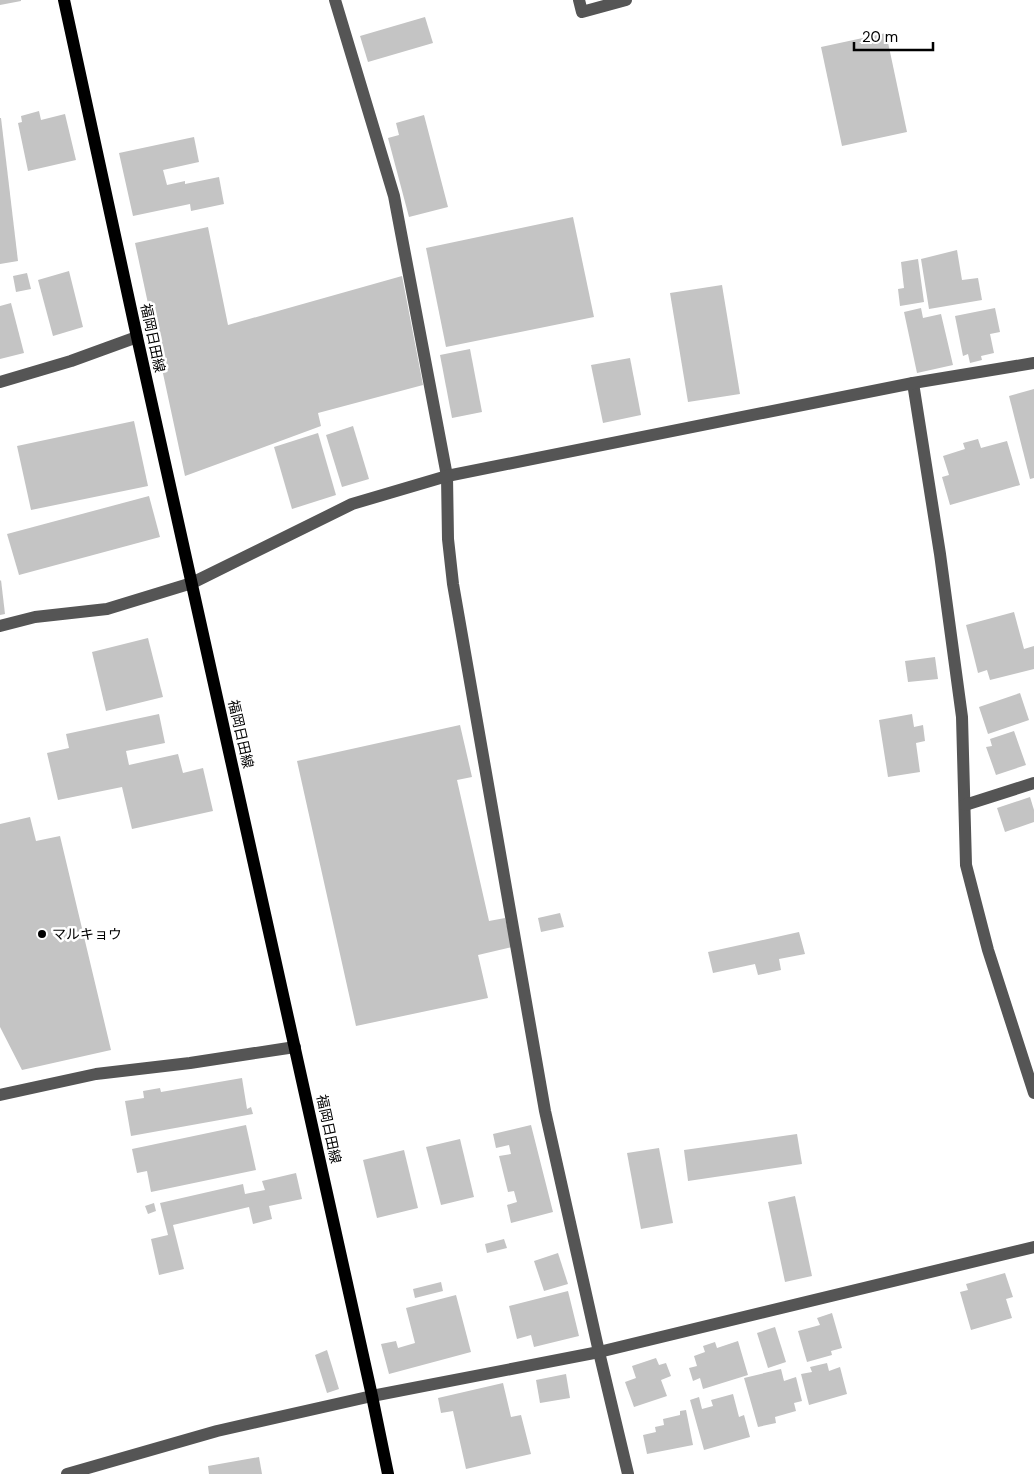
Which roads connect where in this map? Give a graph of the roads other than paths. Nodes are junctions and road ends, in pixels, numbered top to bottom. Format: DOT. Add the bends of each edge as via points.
graph roads {
  1 [pos="64,0"];
  2 [pos="335,0"];
  3 [pos="579,0"];
  4 [pos="626,0"];
  5 [pos="137,337"];
  6 [pos="1034,363"];
  7 [pos="0,382"];
  8 [pos="913,383"];
  9 [pos="448,476"];
  10 [pos="192,583"];
  11 [pos="0,626"];
  12 [pos="1034,782"];
  13 [pos="965,805"];
  14 [pos="295,1048"];
  15 [pos="1028,1057"];
  16 [pos="1034,1093"];
  17 [pos="0,1095"];
  18 [pos="1034,1247"];
  19 [pos="599,1352"];
  20 [pos="372,1396"];
  21 [pos="67,1474"];
  22 [pos="388,1474"];
  23 [pos="628,1474"];
  1 -- 5 [label="main road, 福岡日田線"];
  2 -- 9 [label="street" via="394,196"];
  3 -- 4 [label="street" via="582,12"];
  5 -- 7 [label="street"];
  5 -- 10 [label="main road, 福岡日田線"];
  6 -- 8 [label="street"];
  8 -- 9 [label="street"];
  8 -- 13 [label="street" via="962,717"];
  9 -- 10 [label="street" via="352,504"];
  9 -- 19 [label="street" via="452,584 546,1110"];
  10 -- 11 [label="street" via="107,609 35,617"];
  10 -- 14 [label="main road, 福岡日田線"];
  12 -- 13 [label="street"];
  13 -- 15 [label="street" via="966,865 988,950"];
  14 -- 17 [label="street" via="96,1074"];
  14 -- 20 [label="main road, 福岡日田線"];
  15 -- 16 [label="street"];
  18 -- 19 [label="street"];
  19 -- 20 [label="street"];
  19 -- 23 [label="street"];
  20 -- 21 [label="street" via="217,1431"];
  20 -- 22 [label="main road, 福岡日田線"];
}
